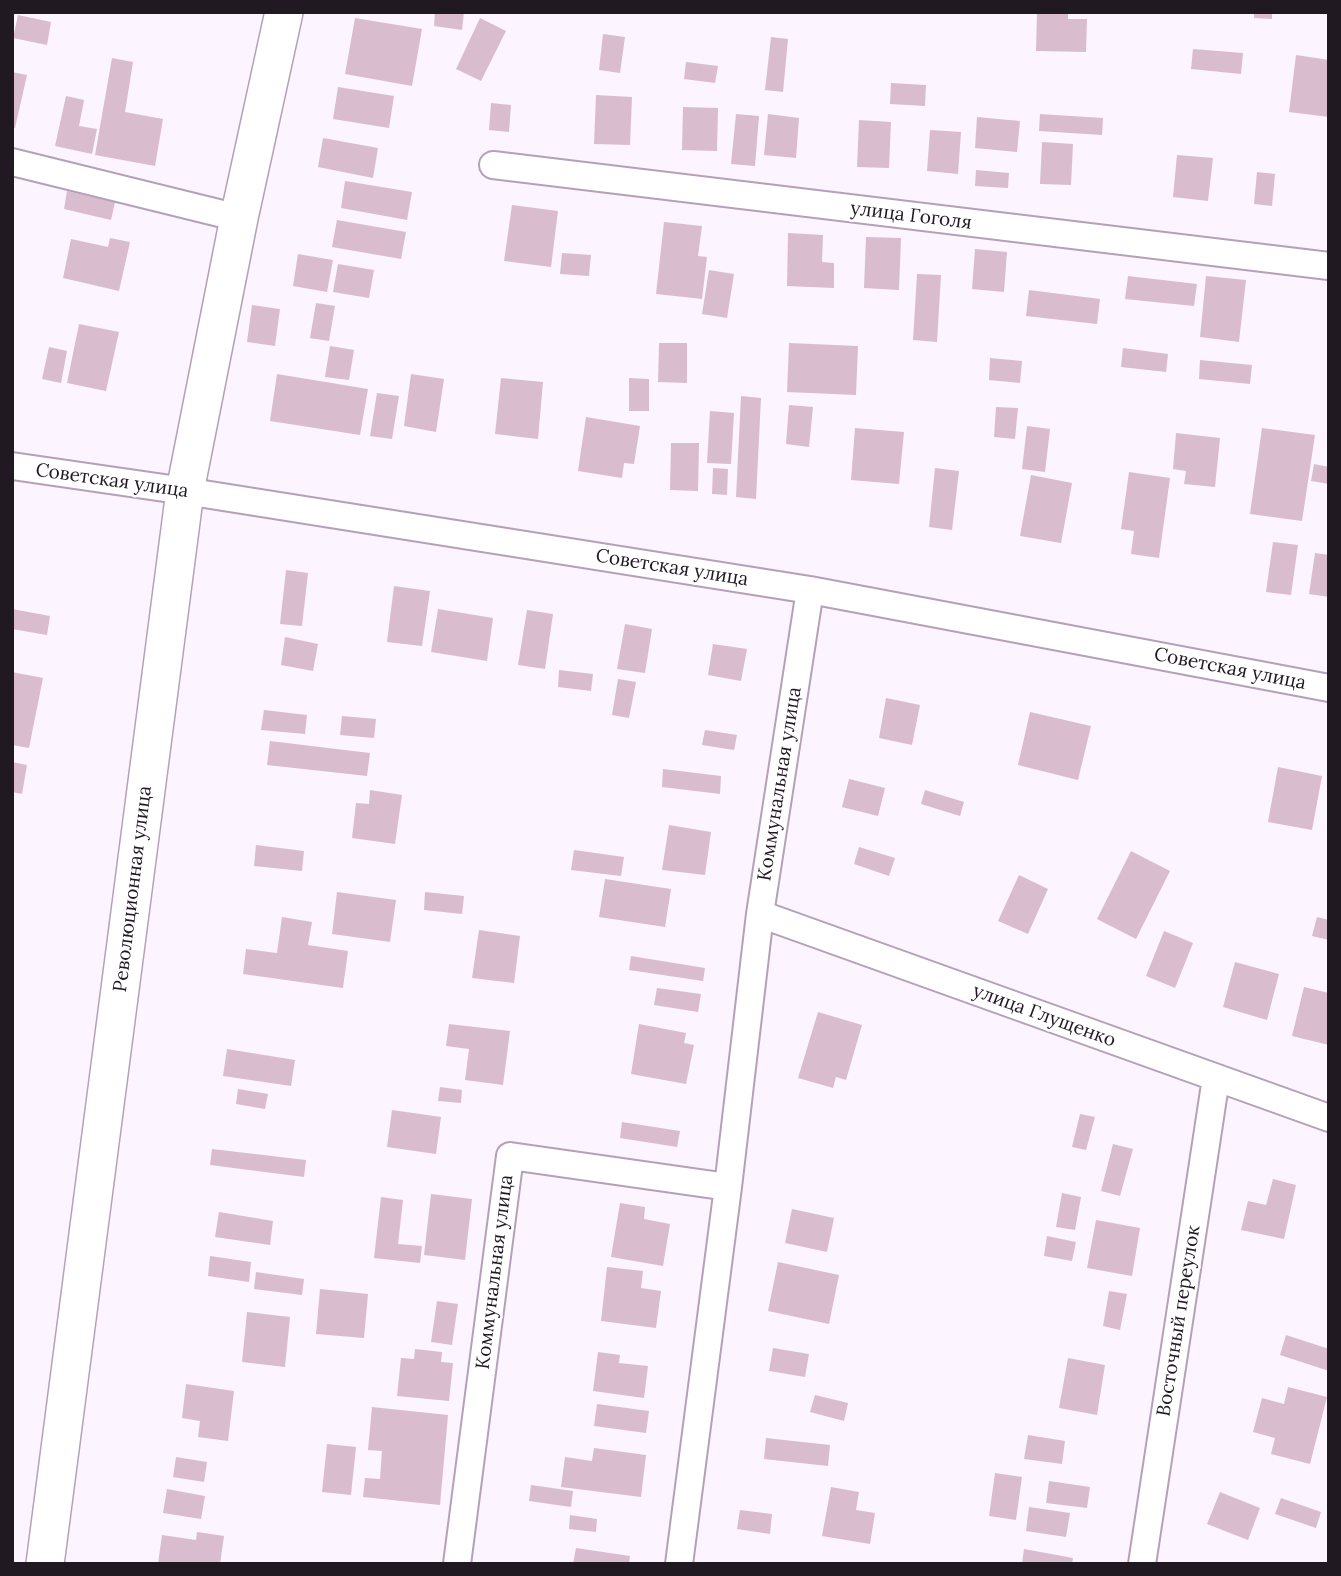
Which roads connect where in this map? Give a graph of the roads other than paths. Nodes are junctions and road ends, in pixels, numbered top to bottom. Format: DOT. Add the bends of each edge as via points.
graph roads {
  1 [pos="285,12"];
  2 [pos="12,162"];
  3 [pos="493,165"];
  4 [pos="239,218"];
  5 [pos="1329,266"];
  6 [pos="12,466"];
  7 [pos="185,491"];
  8 [pos="810,590"];
  9 [pos="1329,688"];
  10 [pos="760,915"];
  11 [pos="1216,1078"];
  12 [pos="1329,1118"];
  13 [pos="728,1187"];
  14 [pos="45,1564"];
  15 [pos="457,1564"];
  16 [pos="679,1564"];
  17 [pos="1142,1564"];
  1 -- 4 [label="street, Революционная улица"];
  2 -- 4 [label="street"];
  3 -- 5 [label="street, улица Гоголя"];
  4 -- 7 [label="street, Революционная улица"];
  6 -- 7 [label="street, Советская улица"];
  7 -- 8 [label="street, Советская улица"];
  7 -- 14 [label="street, Революционная улица"];
  8 -- 9 [label="street, Советская улица"];
  8 -- 10 [label="street, Коммунальная улица"];
  10 -- 11 [label="street, улица Глущенко"];
  10 -- 13 [label="street, Коммунальная улица"];
  11 -- 12 [label="street, улица Глущенко"];
  11 -- 17 [label="street, Восточный переулок"];
  13 -- 15 [label="street, Коммунальная улица" via="510,1156"];
  13 -- 16 [label="street, Коммунальная улица"];
}
